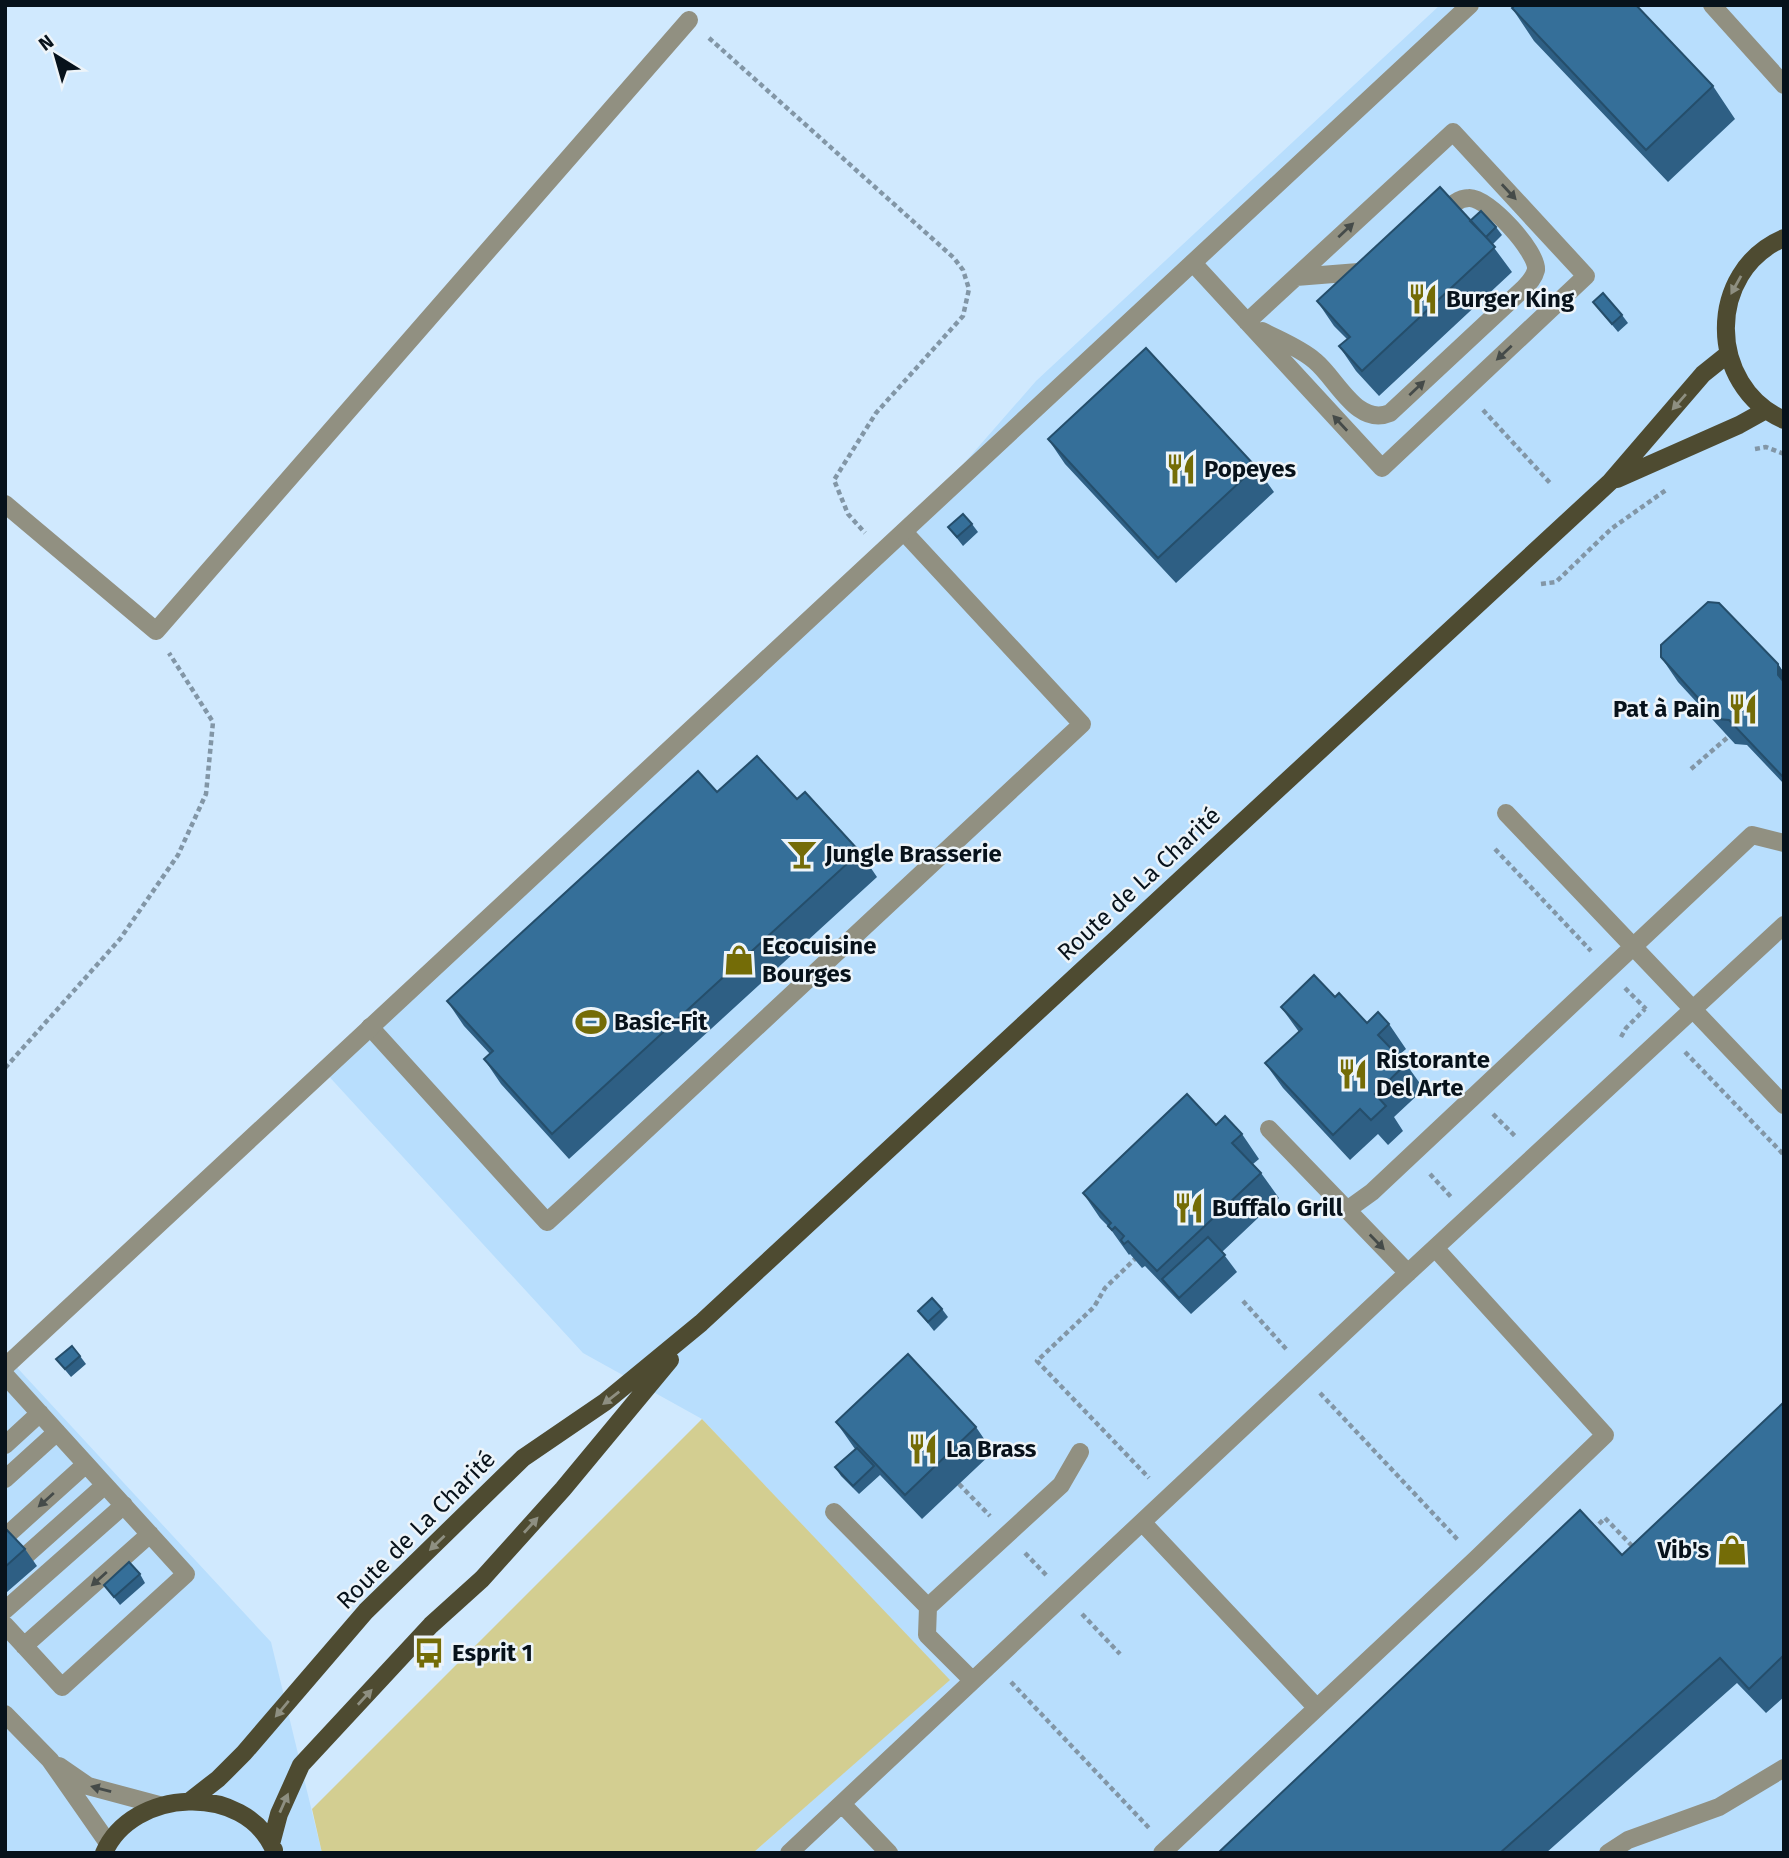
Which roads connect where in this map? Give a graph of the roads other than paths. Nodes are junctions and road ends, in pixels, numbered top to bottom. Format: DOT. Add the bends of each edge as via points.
graph roads {
  1 [pos="1470,5"];
  2 [pos="1712,5"];
  3 [pos="689,20"];
  4 [pos="1784,85"];
  5 [pos="1421,234"];
  6 [pos="1784,238"];
  7 [pos="1391,262"];
  8 [pos="1193,263"];
  9 [pos="1296,276"];
  10 [pos="1247,322"];
  11 [pos="1728,354"];
  12 [pos="1766,410"];
  13 [pos="1784,419"];
  14 [pos="1610,482"];
  15 [pos="5,504"];
  16 [pos="904,532"];
  17 [pos="1506,813"];
  18 [pos="1784,843"];
  19 [pos="1784,925"];
  20 [pos="1633,947"];
  21 [pos="1693,1010"];
  22 [pos="370,1027"];
  23 [pos="1784,1105"];
  24 [pos="1269,1129"];
  25 [pos="1347,1210"];
  26 [pos="1435,1248"];
  27 [pos="1408,1273"];
  28 [pos="701,1323"];
  29 [pos="5,1367"];
  30 [pos="5,1375"];
  31 [pos="40,1413"];
  32 [pos="57,1432"];
  33 [pos="5,1445"];
  34 [pos="1080,1452"];
  35 [pos="86,1464"];
  36 [pos="5,1479"];
  37 [pos="105,1485"];
  38 [pos="124,1505"];
  39 [pos="834,1512"];
  40 [pos="1142,1522"];
  41 [pos="150,1534"];
  42 [pos="5,1536"];
  43 [pos="5,1574"];
  44 [pos="928,1607"];
  45 [pos="5,1610"];
  46 [pos="5,1625"];
  47 [pos="24,1646"];
  48 [pos="972,1680"];
  49 [pos="1317,1708"];
  50 [pos="5,1714"];
  51 [pos="50,1760"];
  52 [pos="1784,1768"];
  53 [pos="191,1800"];
  54 [pos="842,1804"];
  55 [pos="159,1805"];
  56 [pos="106,1848"];
  57 [pos="273,1848"];
  58 [pos="1165,1850"];
  59 [pos="789,1853"];
  60 [pos="889,1853"];
  61 [pos="1608,1853"];
  1 -- 8 [label="street"];
  2 -- 4 [label="street"];
  3 -- 15 [label="street" via="156,631"];
  10 -- 5 [label="street, one-way" via="1315,360 1363,413 1376,417 1390,413 1532,281 1535,271 1533,255 1482,200 1459,200"];
  6 -- 11 [label="main road, one-way" via="1754,258 1736,282 1726,310"];
  7 -- 9 [label="street" via="1381,271"];
  8 -- 10 [label="street"];
  8 -- 16 [label="street"];
  9 -- 10 [label="street"];
  9 -- 10 [label="street, one-way" via="1453,131 1586,276 1382,468"];
  11 -- 12 [label="main road" via="1742,385"];
  11 -- 14 [label="main road, Route de La Charité, one-way" via="1703,374"];
  12 -- 13 [label="main road"];
  12 -- 14 [label="main road, Route de La Charité"];
  14 -- 28 [label="main road, Route de La Charité"];
  16 -- 22 [label="street"];
  16 -- 22 [label="street" via="1082,724 547,1222"];
  17 -- 20 [label="street"];
  18 -- 20 [label="street" via="1752,835"];
  19 -- 21 [label="street"];
  20 -- 21 [label="street"];
  20 -- 25 [label="street" via="1372,1192"];
  21 -- 23 [label="street"];
  21 -- 26 [label="street"];
  22 -- 29 [label="street"];
  24 -- 25 [label="street"];
  25 -- 27 [label="street, one-way"];
  26 -- 27 [label="street"];
  26 -- 49 [label="street" via="1605,1435"];
  27 -- 40 [label="street"];
  28 -- 53 [label="main road, Route de La Charité, one-way" via="605,1402 523,1458 366,1611 244,1753"];
  57 -- 28 [label="main road, Route de La Charité, one-way" via="279,1814 301,1765 431,1625 482,1579"];
  30 -- 31 [label="street"];
  31 -- 32 [label="street"];
  31 -- 33 [label="street"];
  32 -- 35 [label="street"];
  32 -- 36 [label="street"];
  34 -- 44 [label="street" via="1061,1485"];
  35 -- 37 [label="street"];
  35 -- 42 [label="street, one-way"];
  37 -- 38 [label="street"];
  37 -- 43 [label="street"];
  38 -- 41 [label="street"];
  38 -- 45 [label="street"];
  39 -- 44 [label="street"];
  40 -- 48 [label="street"];
  40 -- 49 [label="street"];
  41 -- 47 [label="street, one-way"];
  41 -- 47 [label="street" via="186,1574 61,1687"];
  44 -- 48 [label="street" via="927,1635"];
  46 -- 47 [label="street"];
  48 -- 54 [label="street"];
  49 -- 58 [label="street"];
  50 -- 51 [label="street"];
  55 -- 51 [label="street, one-way" via="88,1786"];
  51 -- 56 [label="street"];
  52 -- 61 [label="street" via="1719,1807 1629,1840"];
  53 -- 55 [label="main road"];
  53 -- 57 [label="main road" via="237,1812 256,1826"];
  54 -- 59 [label="street"];
  54 -- 60 [label="street"];
  55 -- 56 [label="main road" via="130,1820"];
}
